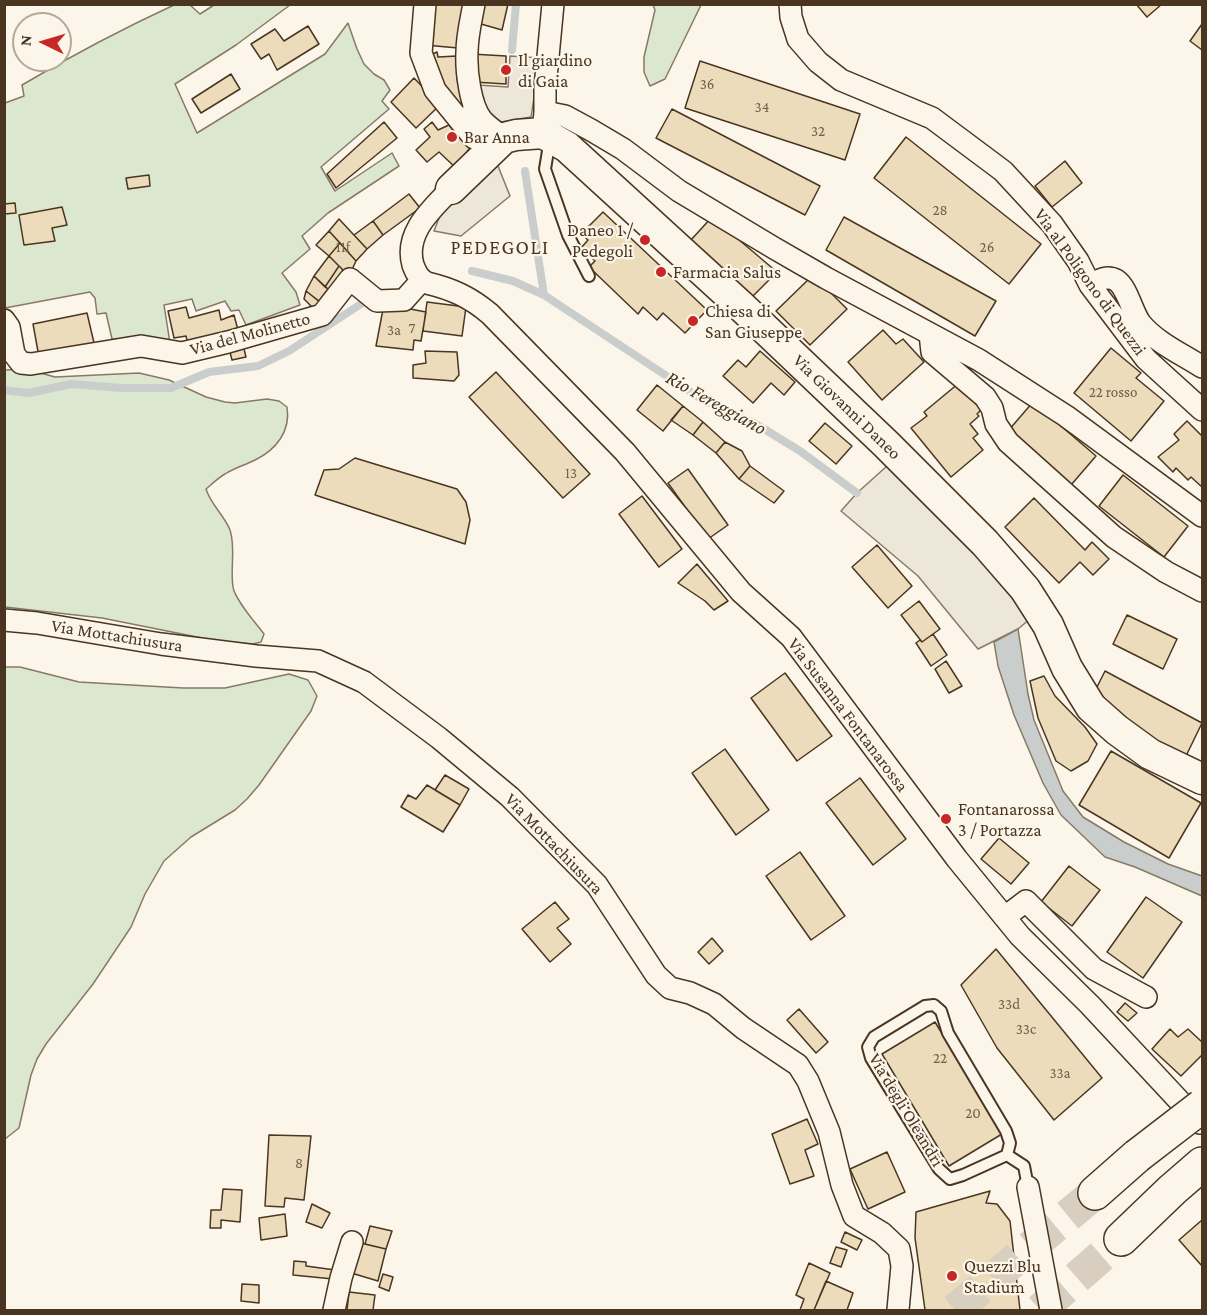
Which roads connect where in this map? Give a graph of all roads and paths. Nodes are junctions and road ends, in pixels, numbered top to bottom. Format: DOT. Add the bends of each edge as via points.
graph roads {
  1 [pos="425,4"];
  2 [pos="474,4"];
  3 [pos="553,4"];
  4 [pos="790,4"];
  5 [pos="474,106"];
  6 [pos="546,127"];
  7 [pos="504,138"];
  8 [pos="451,189"];
  9 [pos="589,276"];
  10 [pos="422,280"];
  11 [pos="1090,285"];
  12 [pos="4,320"];
  13 [pos="930,334"];
  14 [pos="1203,367"];
  15 [pos="1203,410"];
  16 [pos="1203,516"];
  17 [pos="1203,591"];
  18 [pos="4,620"];
  19 [pos="1203,779"];
  20 [pos="1005,917"];
  21 [pos="1146,997"];
  22 [pos="1203,1106"];
  23 [pos="1203,1125"];
  24 [pos="1007,1155"];
  25 [pos="1203,1164"];
  26 [pos="1028,1187"];
  27 [pos="1095,1193"];
  28 [pos="1121,1239"];
  29 [pos="352,1242"];
  30 [pos="334,1311"];
  31 [pos="898,1311"];
  32 [pos="1051,1311"];
  1 -- 5 [label="street" via="421,52 435,90 474,138"];
  2 -- 5 [label="street" via="466,51"];
  3 -- 6 [label="street" via="545,88"];
  4 -- 11 [label="street, Via al Poligono di Quezzi" via="798,39 818,62 841,80 932,118 1003,171 1052,224"];
  5 -- 7 [label="street" via="482,120"];
  6 -- 7 [label="street"];
  6 -- 9 [label="lane" via="545,169 568,235"];
  6 -- 13 [label="street" via="565,116 591,130 679,191"];
  6 -- 19 [label="street, Via Giovanni Daneo" via="741,306 985,543 1025,590 1048,625 1067,668 1092,707 1150,754"];
  7 -- 8 [label="street"];
  8 -- 10 [label="street" via="421,222 413,240 411,256"];
  10 -- 12 [label="street, Via del Molinetto" via="404,300 378,301 350,279 322,315 182,353 141,346 21,363 14,354"];
  10 -- 20 [label="street, Via Susanna Fontanarossa" via="476,302 625,452 741,592 791,637"];
  11 -- 14 [label="street" via="1105,277 1114,279 1140,323 1157,339"];
  11 -- 15 [label="street, Via al Poligono di Quezzi" via="1146,359"];
  13 -- 16 [label="street" via="979,360 1066,416"];
  13 -- 17 [label="street" via="932,352 985,397 1008,442 1114,537"];
  18 -- 31 [label="street, Via Mottachiusura" via="38,622 161,644 318,661 364,682 439,738 510,797 597,885 656,975 670,988 714,1004 798,1065 829,1132 854,1216 899,1249 902,1266"];
  20 -- 21 [label="street" via="1026,901 1094,969"];
  20 -- 23 [label="street, Via Susanna Fontanarossa"];
  22 -- 27 [label="highway, bridge"];
  24 -- 24 [label="lane, Via degli Oleandri" via="1010,1143 1006,1131 948,1033 941,1011 934,1005 925,1006 874,1037 868,1047 871,1058 939,1169 950,1179"];
  24 -- 26 [label="lane" via="1024,1167"];
  25 -- 28 [label="highway"];
  26 -- 32 [label="street"];
  29 -- 30 [label="street"];
}
